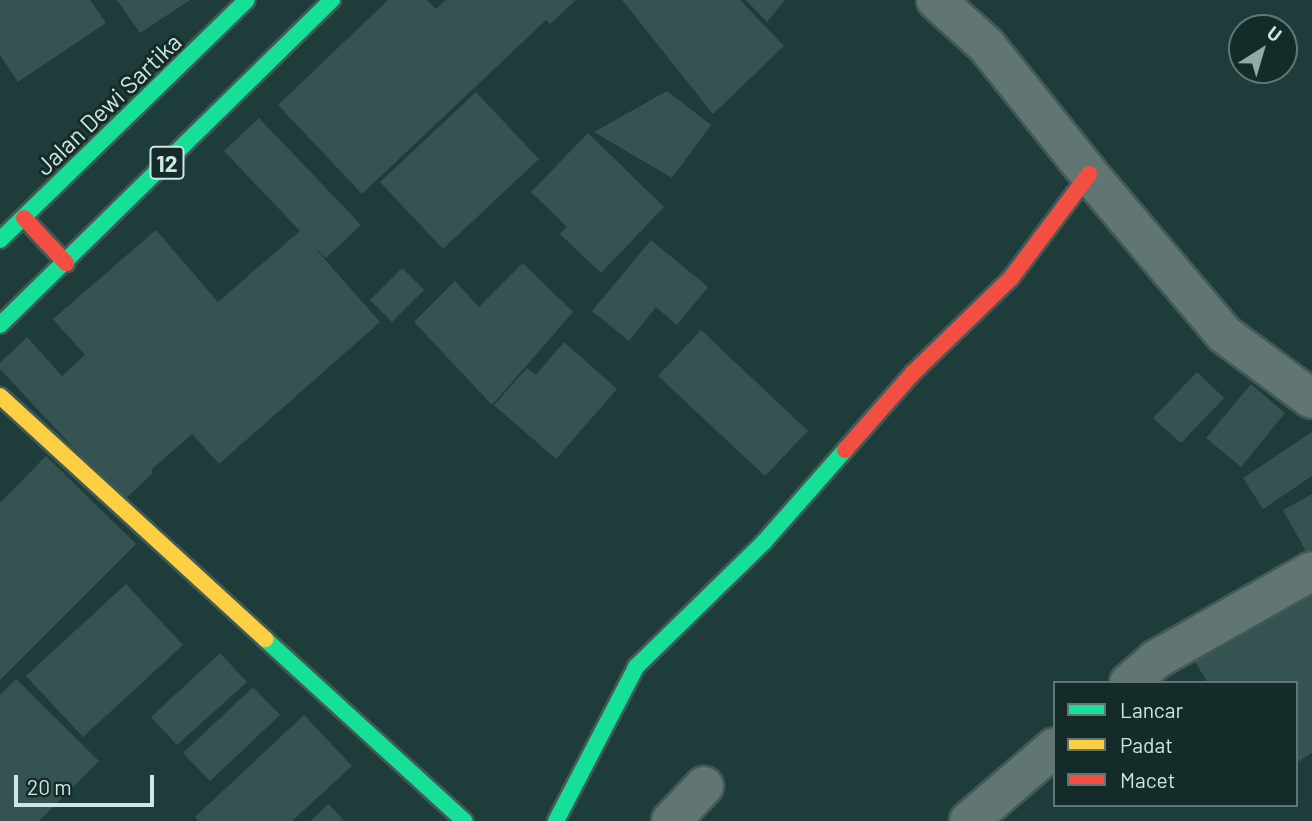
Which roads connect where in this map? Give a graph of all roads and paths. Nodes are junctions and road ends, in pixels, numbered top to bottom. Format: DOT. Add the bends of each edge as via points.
graph roads {
  1 [pos="247,0"];
  2 [pos="332,0"];
  3 [pos="936,0"];
  4 [pos="1089,174"];
  5 [pos="24,218"];
  6 [pos="0,240"];
  7 [pos="66,263"];
  8 [pos="0,325"];
  9 [pos="0,396"];
  10 [pos="1312,399"];
  11 [pos="1312,571"];
  12 [pos="1131,681"];
  13 [pos="1053,749"];
  14 [pos="704,786"];
  15 [pos="464,821"];
  16 [pos="556,821"];
  17 [pos="671,821"];
  18 [pos="969,821"];
  1 -- 5 [label="main road, Jalan Dewi Sartika / 12"];
  2 -- 7 [label="main road, 12"];
  3 -- 4 [label="street" via="986,45"];
  4 -- 10 [label="street" via="1224,334"];
  4 -- 16 [label="main road" via="1011,278 913,373 764,542 636,667"];
  5 -- 6 [label="main road, Jalan Dewi Sartika / 12"];
  5 -- 7 [label="main road"];
  7 -- 8 [label="main road, 12"];
  9 -- 15 [label="main road"];
  11 -- 12 [label="street" via="1155,660"];
  13 -- 18 [label="street"];
  14 -- 17 [label="street"];
}
